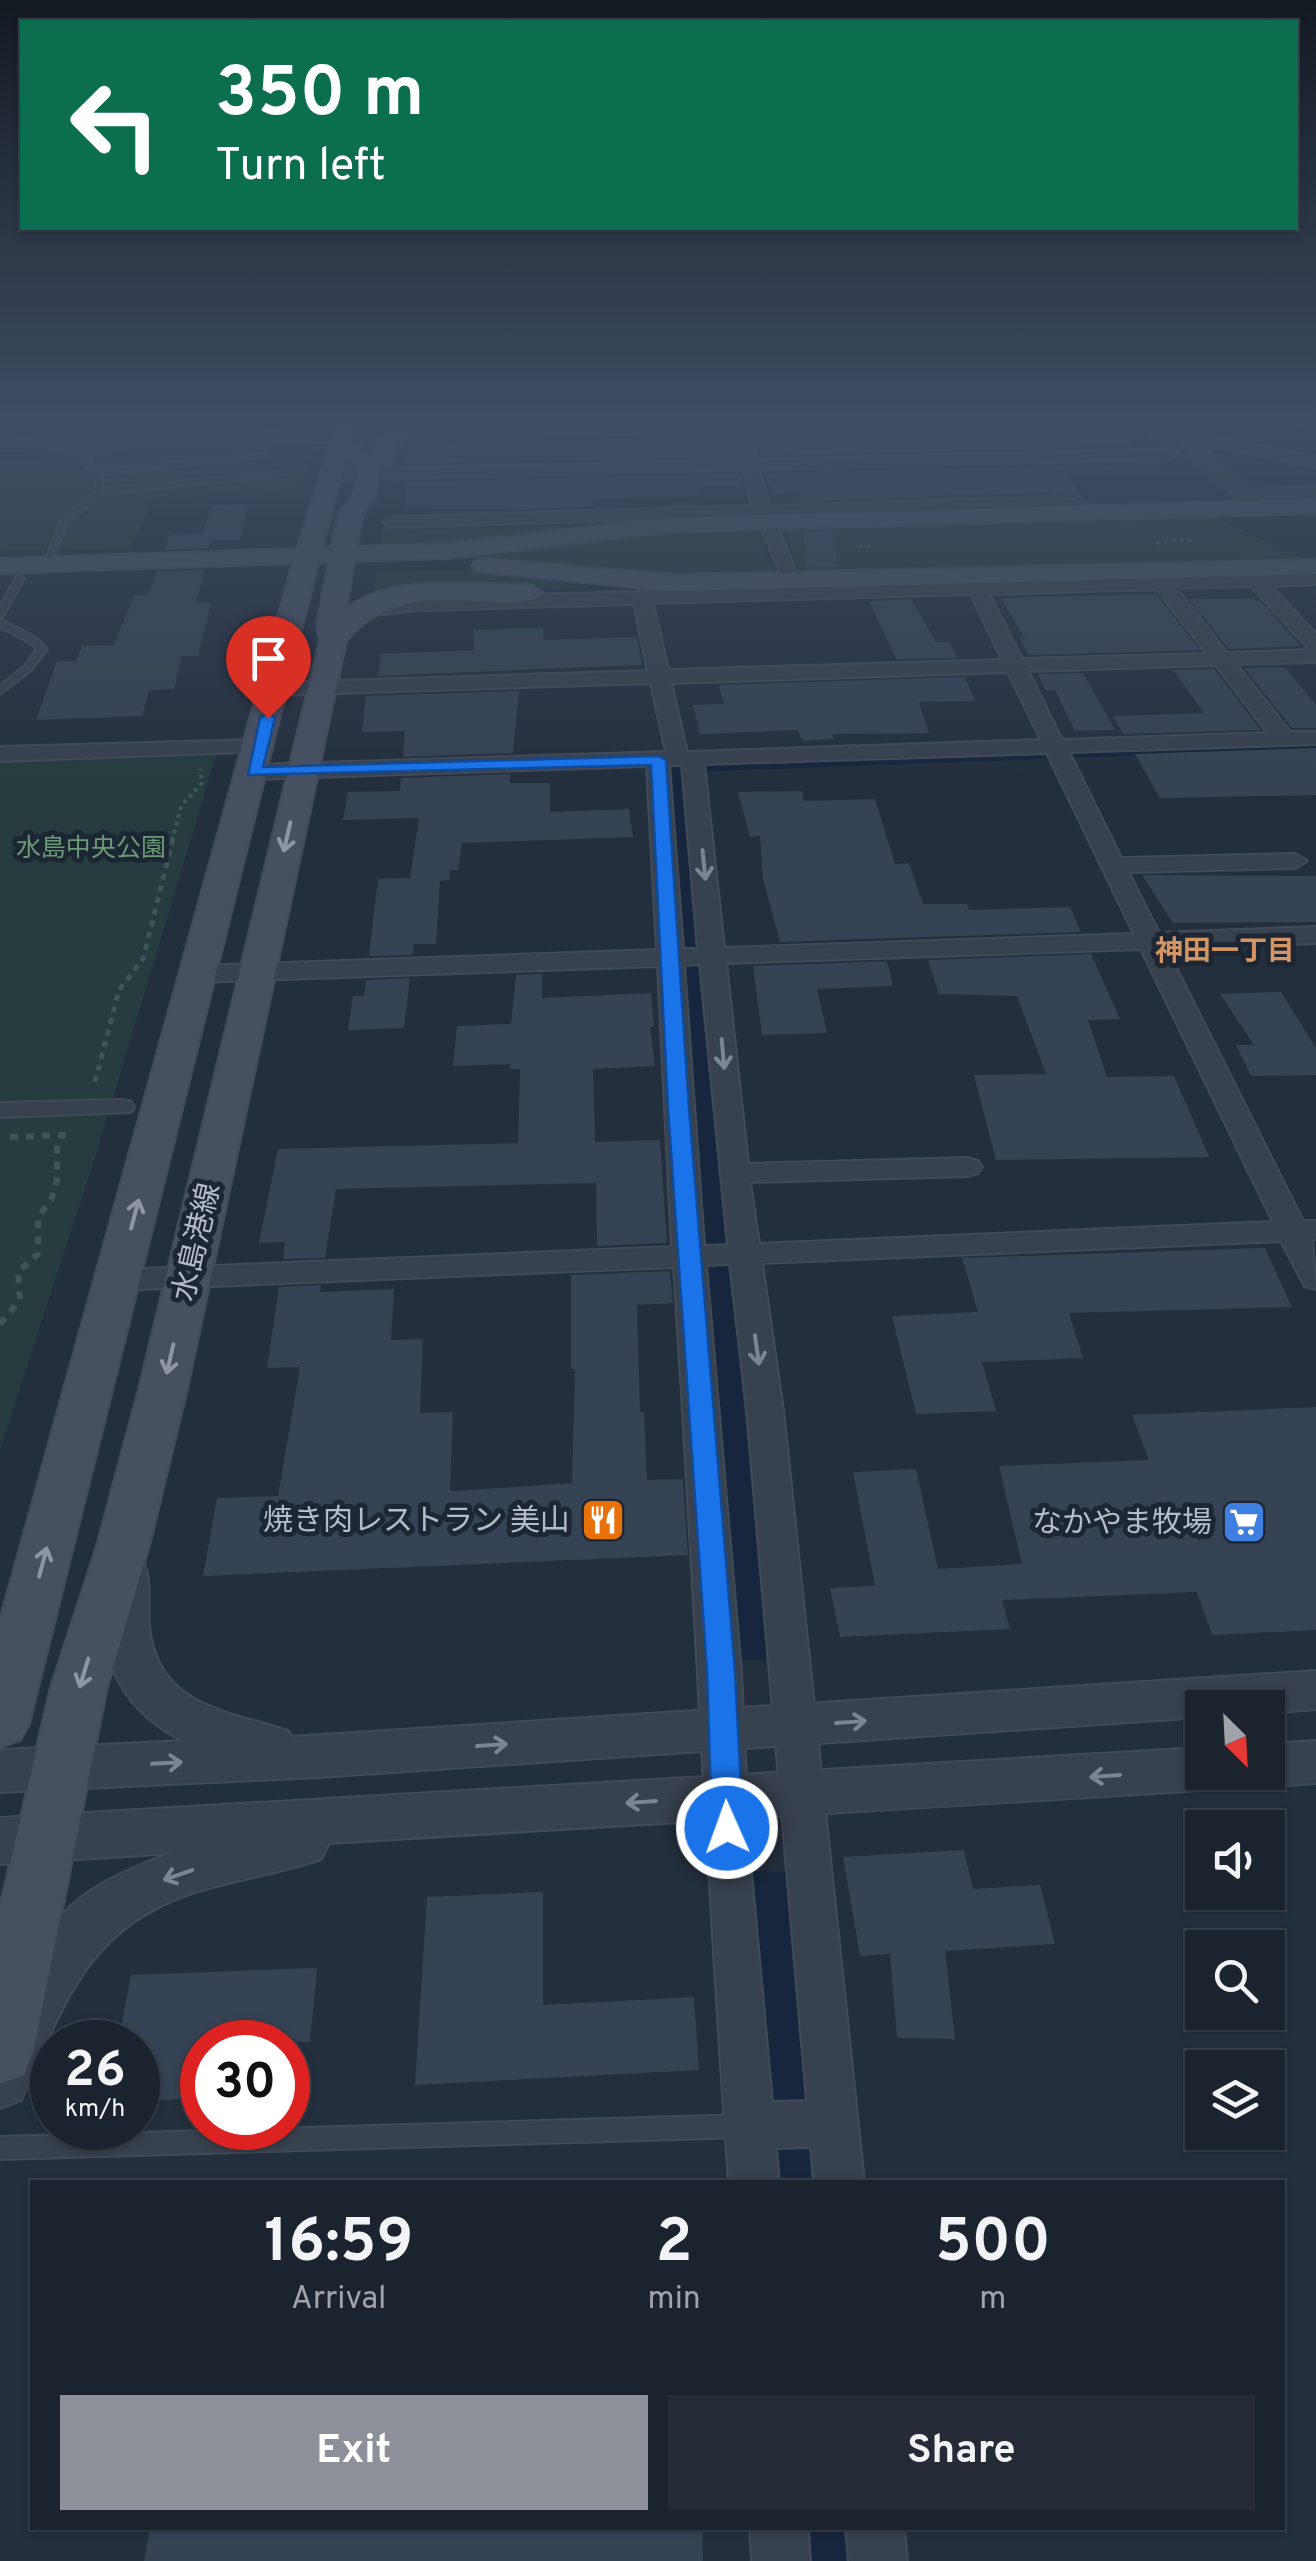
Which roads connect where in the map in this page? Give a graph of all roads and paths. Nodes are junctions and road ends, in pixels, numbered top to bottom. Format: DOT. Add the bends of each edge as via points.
graph roads {
  1 [pos="58,537"];
  2 [pos="326,537"];
  3 [pos="339,537"];
  4 [pos="558,537"];
  5 [pos="773,537"];
  6 [pos="859,546"];
  7 [pos="873,546"];
  8 [pos="325,563"];
  9 [pos="46,564"];
  10 [pos="1316,566"];
  11 [pos="506,567"];
  12 [pos="7,574"];
  13 [pos="1007,575"];
  14 [pos="932,578"];
  15 [pos="1316,578"];
  16 [pos="1255,580"];
  17 [pos="791,582"];
  18 [pos="1162,582"];
  19 [pos="977,588"];
  20 [pos="616,590"];
  21 [pos="654,593"];
  22 [pos="0,618"];
  23 [pos="347,626"];
  24 [pos="1316,646"];
  25 [pos="1316,656"];
  26 [pos="1221,659"];
  27 [pos="1014,666"];
  28 [pos="660,678"];
  29 [pos="276,688"];
  30 [pos="322,688"];
  31 [pos="0,691"];
  32 [pos="1316,738"];
  33 [pos="1284,739"];
  34 [pos="1057,752"];
  35 [pos="0,754"];
  36 [pos="257,759"];
  37 [pos="683,763"];
  38 [pos="186,765"];
  39 [pos="302,771"];
  40 [pos="1294,861"];
  41 [pos="1111,865"];
  42 [pos="1316,935"];
  43 [pos="1148,940"];
  44 [pos="691,958"];
  45 [pos="256,972"];
  46 [pos="200,974"];
  47 [pos="123,1107"];
  48 [pos="89,1108"];
  49 [pos="0,1110"];
  50 [pos="57,1138"];
  51 [pos="967,1168"];
  52 [pos="734,1173"];
  53 [pos="1304,1231"];
  54 [pos="718,1255"];
  55 [pos="188,1278"];
  56 [pos="1316,1279"];
  57 [pos="117,1280"];
  58 [pos="0,1324"];
  59 [pos="123,1546"];
  60 [pos="8,1667"];
  61 [pos="1316,1690"];
  62 [pos="0,1724"];
  63 [pos="794,1726"];
  64 [pos="723,1730"];
  65 [pos="320,1756"];
  66 [pos="1316,1762"];
  67 [pos="1285,1764"];
  68 [pos="62,1768"];
  69 [pos="1185,1770"];
  70 [pos="0,1771"];
  71 [pos="726,1796"];
  72 [pos="802,1796"];
  73 [pos="408,1819"];
  74 [pos="23,1840"];
  75 [pos="0,2053"];
  76 [pos="0,2080"];
  77 [pos="791,2124"];
  78 [pos="0,2148"];
  79 [pos="755,2180"];
  80 [pos="837,2180"];
  81 [pos="779,2530"];
  82 [pos="874,2530"];
  83 [pos="781,2561"];
  84 [pos="878,2561"];
  1 -- 9 [label="lane"];
  2 -- 8 [label="main road, 水島港線"];
  3 -- 8 [label="main road, 水島港線"];
  4 -- 8 [label="main road"];
  5 -- 17 [label="street"];
  6 -- 7 [label="path, bridge"];
  8 -- 9 [label="main road"];
  8 -- 11 [label="main road"];
  8 -- 12 [label="main road"];
  8 -- 23 [label="main road, 水島港線" via="330,625"];
  8 -- 29 [label="main road, 水島港線"];
  9 -- 12 [label="main road"];
  10 -- 13 [label="main road"];
  11 -- 17 [label="main road" via="649,582"];
  11 -- 20 [label="street"];
  12 -- 22 [label="lane"];
  13 -- 14 [label="main road"];
  13 -- 19 [label="street"];
  14 -- 17 [label="main road"];
  14 -- 19 [label="street"];
  15 -- 16 [label="street"];
  16 -- 18 [label="street"];
  16 -- 24 [label="street"];
  17 -- 21 [label="main road"];
  18 -- 19 [label="street"];
  18 -- 26 [label="street"];
  19 -- 21 [label="street"];
  19 -- 27 [label="street"];
  20 -- 21 [label="main road"];
  20 -- 23 [label="main road" via="412,597 382,602"];
  21 -- 23 [label="street" via="419,604"];
  21 -- 28 [label="street"];
  22 -- 31 [label="lane" via="42,649"];
  23 -- 30 [label="main road, 水島港線"];
  25 -- 26 [label="street"];
  26 -- 27 [label="street"];
  26 -- 33 [label="street"];
  27 -- 28 [label="street"];
  27 -- 34 [label="street"];
  28 -- 30 [label="street"];
  28 -- 37 [label="street"];
  29 -- 30 [label="street"];
  29 -- 36 [label="main road, 水島港線"];
  30 -- 39 [label="main road, 水島港線"];
  32 -- 33 [label="street"];
  33 -- 34 [label="street"];
  34 -- 37 [label="street"];
  34 -- 41 [label="street"];
  35 -- 36 [label="street"];
  36 -- 39 [label="street"];
  36 -- 46 [label="main road, 水島港線"];
  37 -- 39 [label="street"];
  37 -- 44 [label="street, one-way"];
  37 -- 44 [label="street"];
  38 -- 48 [label="path" via="201,770 202,783 181,806 144,959 120,990"];
  39 -- 45 [label="main road, 水島港線, one-way"];
  40 -- 41 [label="street"];
  41 -- 43 [label="street"];
  42 -- 43 [label="street"];
  43 -- 44 [label="street"];
  43 -- 53 [label="street"];
  44 -- 45 [label="street"];
  44 -- 52 [label="street, one-way"];
  44 -- 54 [label="street"];
  45 -- 46 [label="street"];
  45 -- 55 [label="main road, 水島港線"];
  57 -- 46 [label="main road, 水島港線, one-way"];
  47 -- 48 [label="street"];
  48 -- 49 [label="street"];
  50 -- 58 [label="path" via="54,1202 38,1217 38,1254 18,1272 20,1300"];
  51 -- 52 [label="street"];
  52 -- 54 [label="street"];
  53 -- 54 [label="street"];
  53 -- 56 [label="street"];
  54 -- 55 [label="street"];
  54 -- 63 [label="street, one-way" via="764,1410"];
  54 -- 64 [label="street"];
  55 -- 57 [label="street"];
  55 -- 59 [label="main road, 水島港線, one-way"];
  60 -- 57 [label="main road, 水島港線, one-way"];
  59 -- 65 [label="street" via="126,1642 164,1709 205,1729"];
  59 -- 68 [label="main road, 水島港線, one-way" via="79,1687"];
  60 -- 62 [label="main road, 水島港線"];
  63 -- 61 [label="street, one-way"];
  63 -- 64 [label="street"];
  63 -- 72 [label="street"];
  65 -- 64 [label="street, one-way"];
  64 -- 71 [label="street"];
  68 -- 65 [label="street, one-way"];
  66 -- 67 [label="street"];
  68 -- 70 [label="street"];
  68 -- 74 [label="main road, 水島港線"];
  69 -- 72 [label="street, one-way"];
  71 -- 72 [label="street"];
  71 -- 73 [label="street, one-way"];
  71 -- 77 [label="street"];
  72 -- 77 [label="street"];
  73 -- 74 [label="street"];
  73 -- 76 [label="street, one-way" via="201,1868 132,1894 82,1929 21,2030"];
  74 -- 75 [label="main road, 水島港線"];
  77 -- 78 [label="lane"];
  77 -- 79 [label="street"];
  77 -- 80 [label="street"];
  81 -- 83 [label="street"];
  82 -- 84 [label="street"];
}
